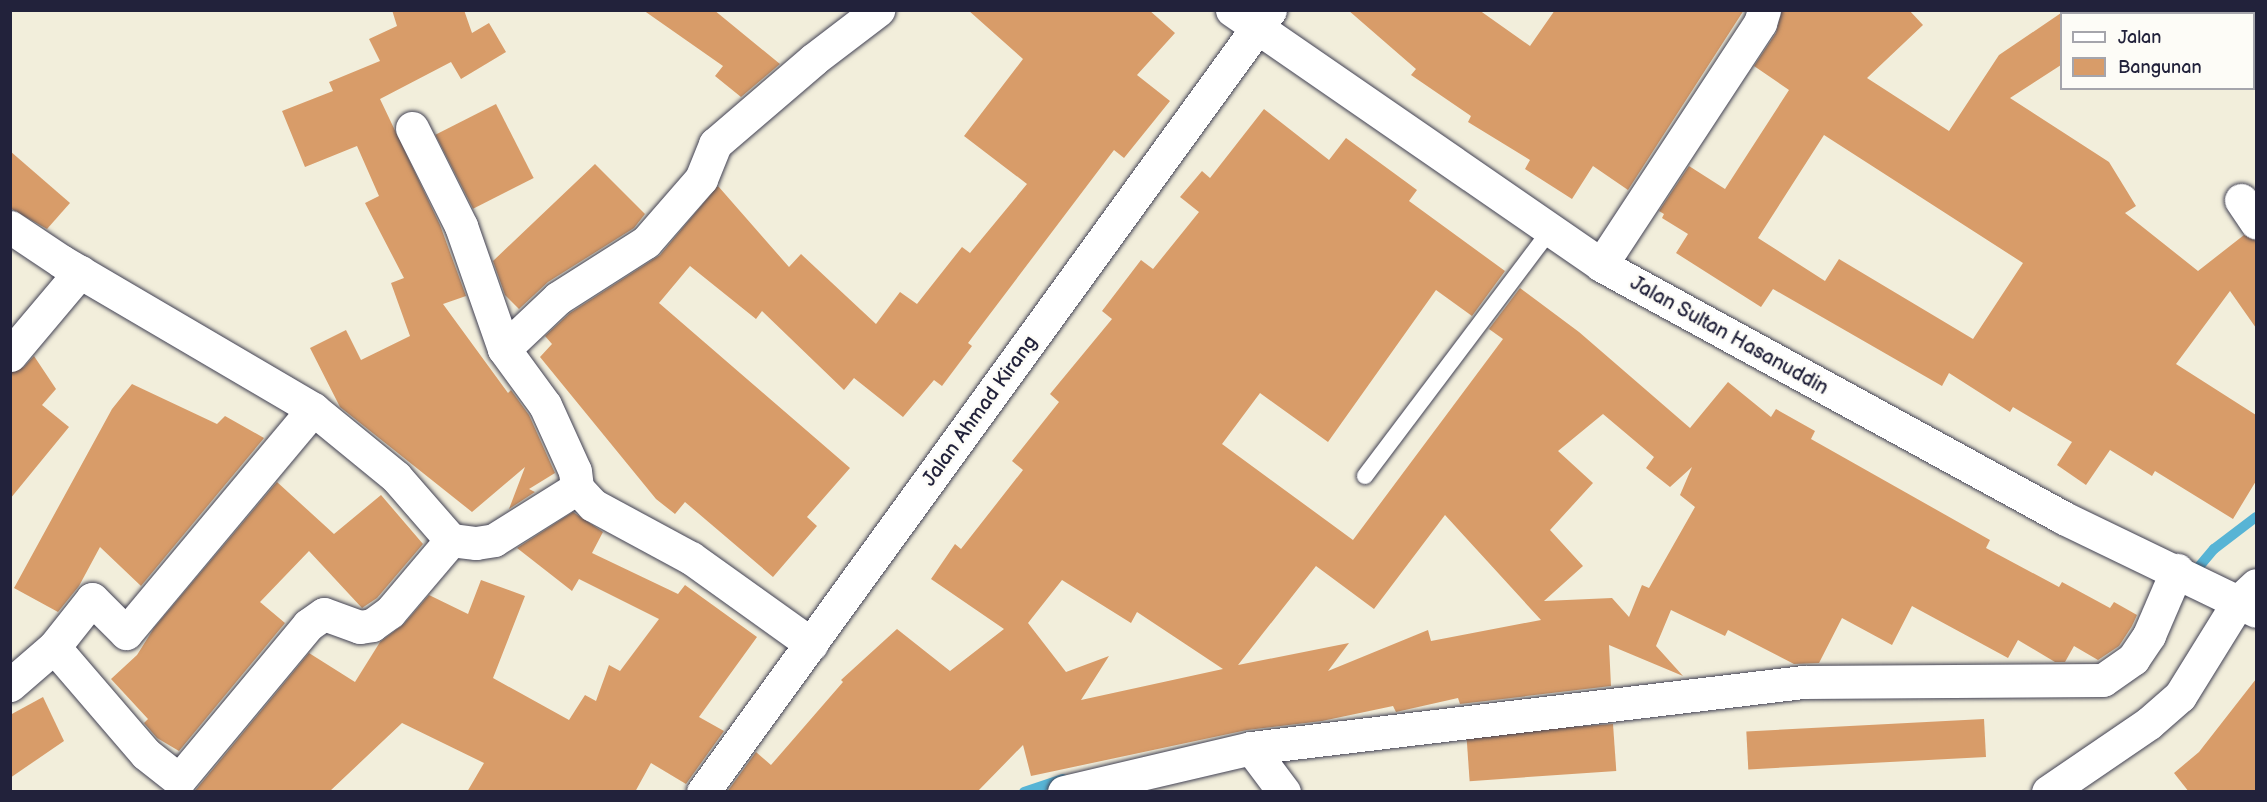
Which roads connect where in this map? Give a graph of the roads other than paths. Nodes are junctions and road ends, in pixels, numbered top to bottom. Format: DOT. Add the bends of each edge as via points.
graph roads {
  1 [pos="878,10"];
  2 [pos="1764,10"];
  3 [pos="1253,17"];
  4 [pos="412,128"];
  5 [pos="10,227"];
  6 [pos="1549,232"];
  7 [pos="1601,265"];
  8 [pos="80,272"];
  9 [pos="504,349"];
  10 [pos="10,355"];
  11 [pos="313,409"];
  12 [pos="1365,476"];
  13 [pos="577,488"];
  14 [pos="451,540"];
  15 [pos="2180,571"];
  16 [pos="2243,597"];
  17 [pos="811,644"];
  18 [pos="54,647"];
  19 [pos="10,685"];
  20 [pos="1251,748"];
  21 [pos="703,792"];
  22 [pos="1064,792"];
  23 [pos="1284,792"];
  24 [pos="2048,792"];
  1 -- 9 [label="street" via="715,144 701,178 646,242 558,298"];
  2 -- 7 [label="street" via="1760,23"];
  3 -- 6 [label="street, Jalan Sultan Hasanuddin"];
  3 -- 17 [label="street, Jalan Ahmad Kirang"];
  4 -- 9 [label="street" via="461,226"];
  5 -- 8 [label="street"];
  6 -- 7 [label="street, Jalan Sultan Hasanuddin"];
  6 -- 12 [label="lane"];
  7 -- 15 [label="street, Jalan Sultan Hasanuddin" via="2064,518"];
  8 -- 10 [label="street"];
  8 -- 11 [label="street"];
  9 -- 13 [label="street" via="545,405 575,471"];
  11 -- 14 [label="street" via="396,477"];
  11 -- 18 [label="street" via="126,633 92,599"];
  13 -- 14 [label="street" via="494,540"];
  13 -- 17 [label="street" via="592,505 691,558"];
  14 -- 18 [label="street" via="390,612 372,625 360,627 324,615 308,625 179,780 146,754"];
  15 -- 16 [label="street, Jalan Sultan Hasanuddin"];
  15 -- 20 [label="street" via="2133,659 2103,680 1803,682"];
  16 -- 24 [label="street" via="2180,696 2149,723"];
  17 -- 21 [label="street, Jalan Ahmad Kirang"];
  18 -- 19 [label="street"];
  20 -- 22 [label="street"];
  20 -- 23 [label="street"];
}
